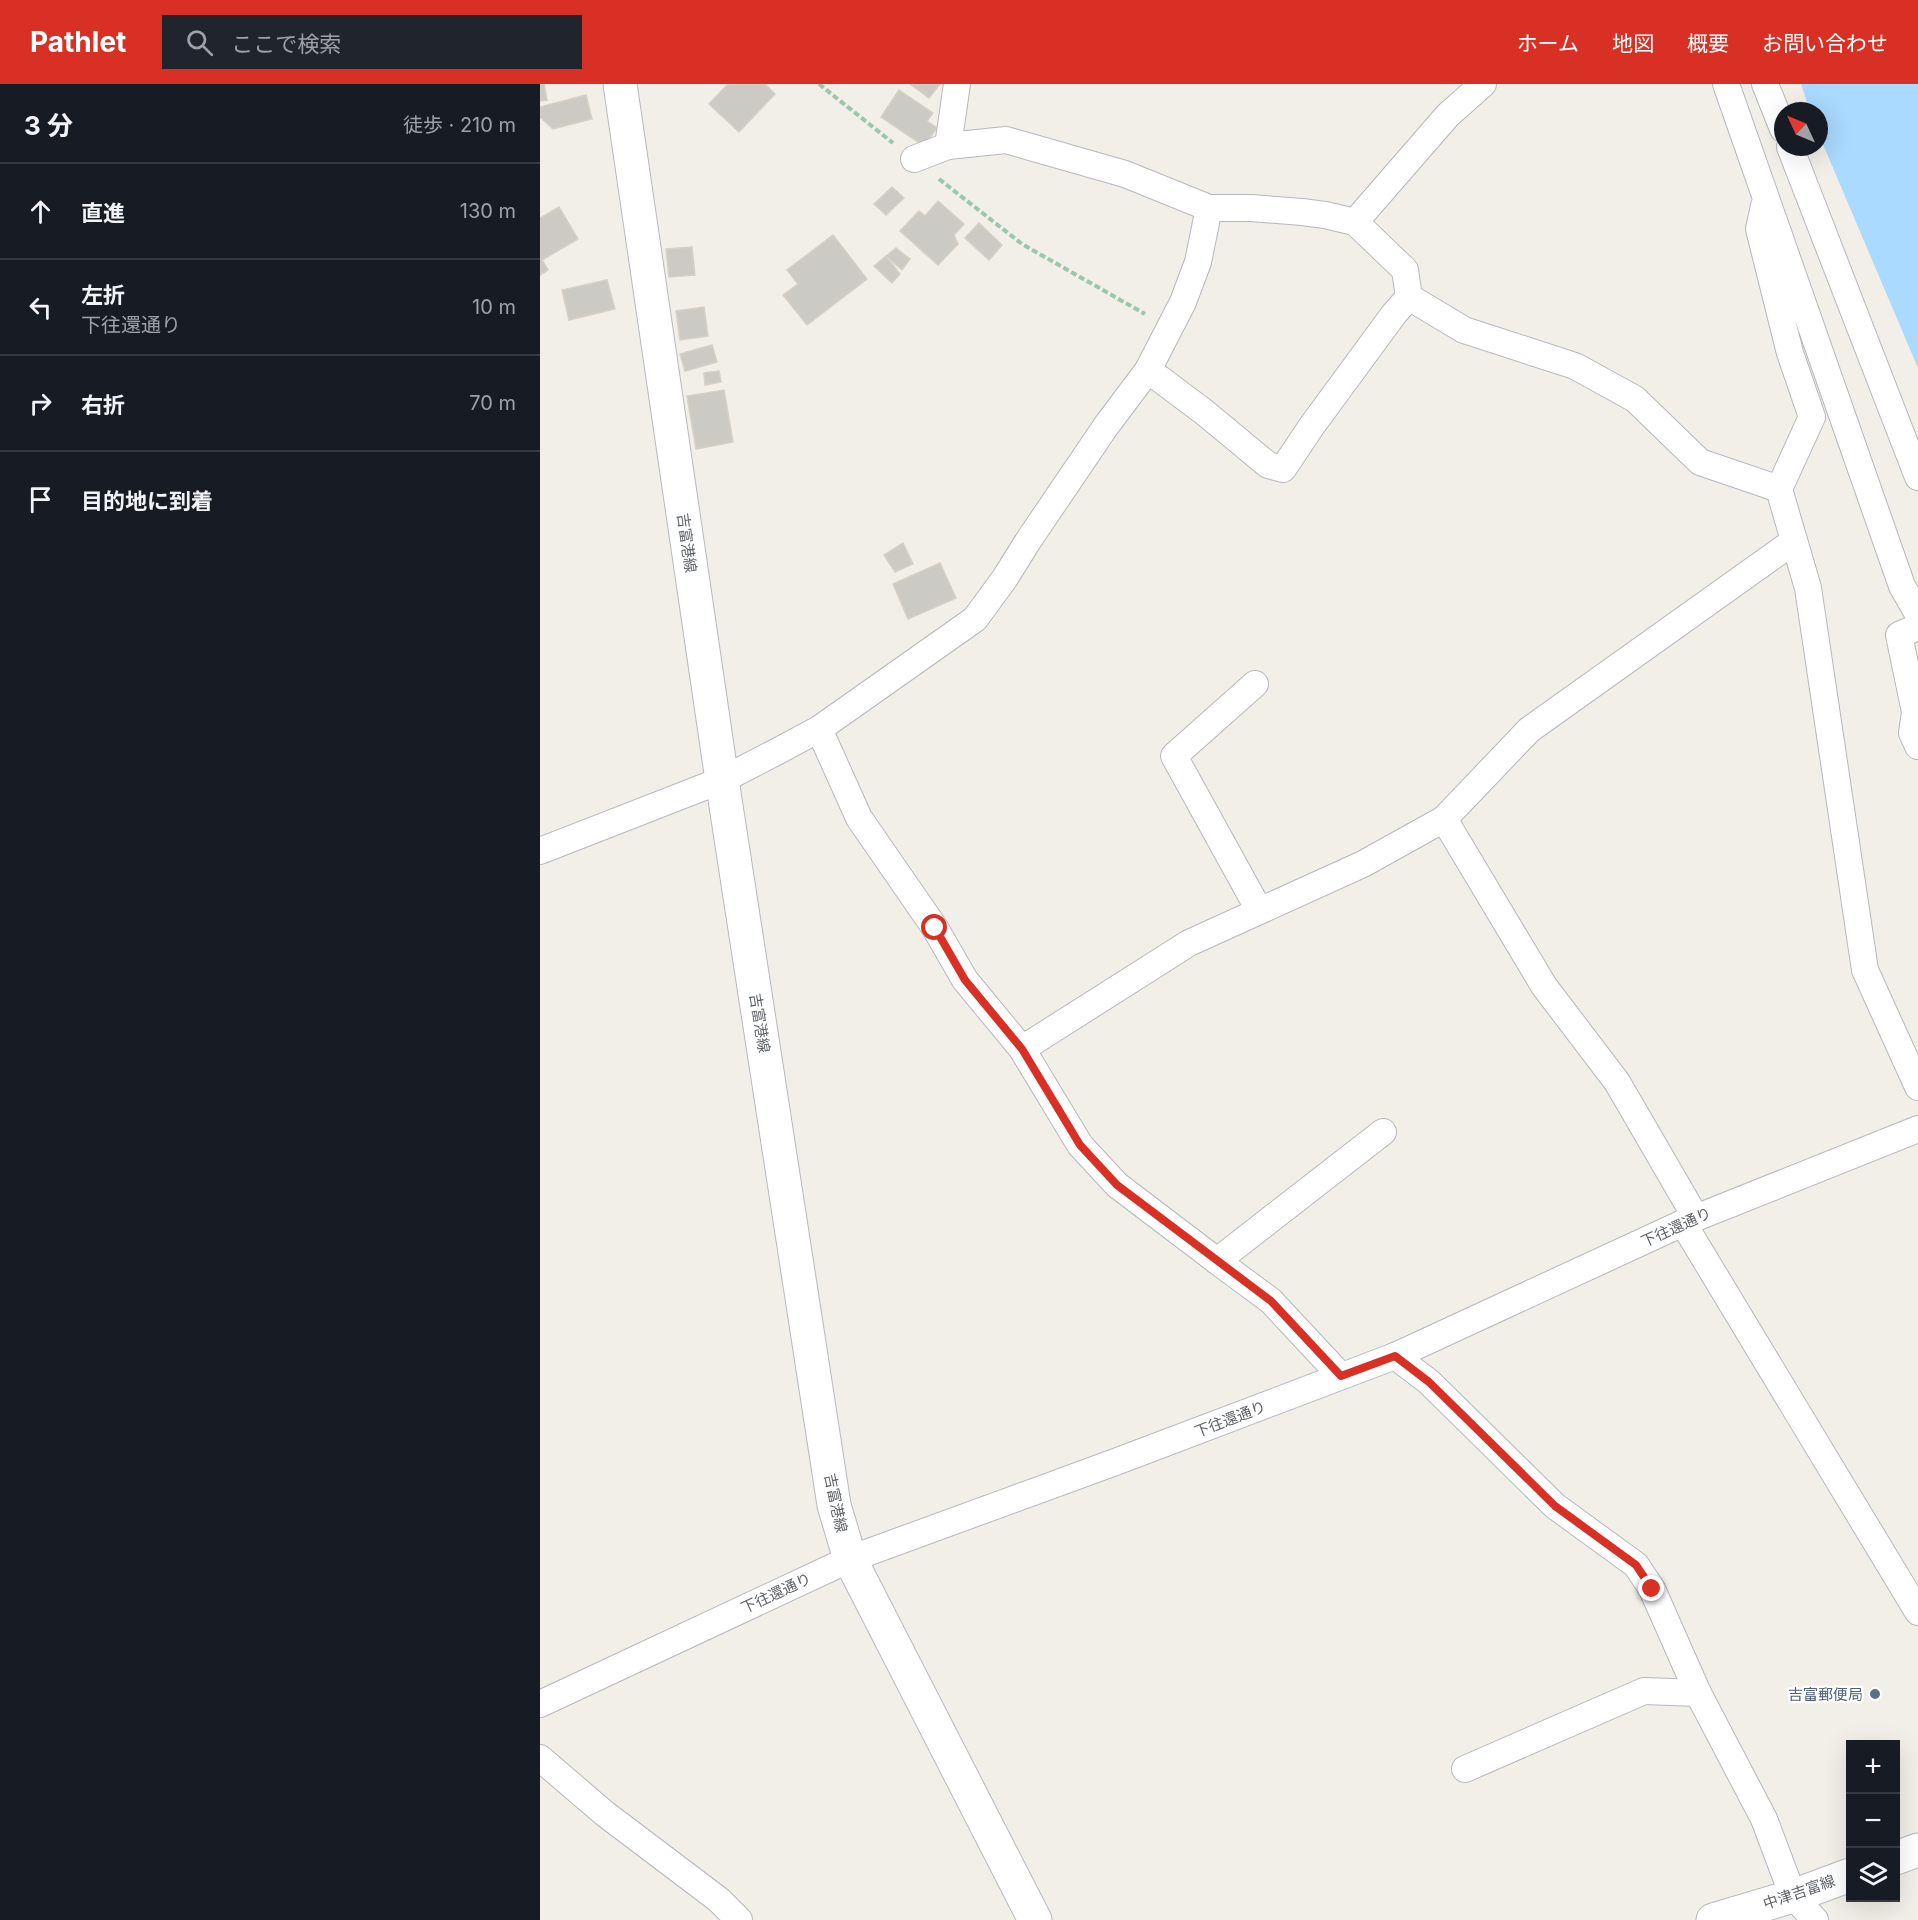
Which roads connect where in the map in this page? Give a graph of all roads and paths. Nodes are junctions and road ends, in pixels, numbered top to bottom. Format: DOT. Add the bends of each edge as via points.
graph roads {
  1 [pos="620,84"];
  2 [pos="819,84"];
  3 [pos="957,84"];
  4 [pos="1483,84"];
  5 [pos="1726,84"];
  6 [pos="1766,84"];
  7 [pos="1774,105"];
  8 [pos="948,146"];
  9 [pos="1793,156"];
  10 [pos="914,159"];
  11 [pos="1766,196"];
  12 [pos="1209,208"];
  13 [pos="1355,222"];
  14 [pos="1409,297"];
  15 [pos="1170,327"];
  16 [pos="1148,370"];
  17 [pos="1839,410"];
  18 [pos="1812,417"];
  19 [pos="1918,477"];
  20 [pos="1779,489"];
  21 [pos="1794,541"];
  22 [pos="1910,586"];
  23 [pos="1918,614"];
  24 [pos="1918,627"];
  25 [pos="1255,684"];
  26 [pos="819,729"];
  27 [pos="1918,746"];
  28 [pos="722,780"];
  29 [pos="1444,819"];
  30 [pos="540,850"];
  31 [pos="1260,910"];
  32 [pos="1022,1049"];
  33 [pos="1918,1087"];
  34 [pos="1918,1129"];
  35 [pos="1383,1131"];
  36 [pos="1690,1221"];
  37 [pos="1217,1261"];
  38 [pos="1395,1356"];
  39 [pos="1341,1376"];
  40 [pos="850,1558"];
  41 [pos="1918,1612"];
  42 [pos="1698,1693"];
  43 [pos="540,1704"];
  44 [pos="540,1758"];
  45 [pos="1465,1769"];
  46 [pos="1918,1850"];
  47 [pos="1900,1857"];
  48 [pos="1846,1877"];
  49 [pos="1793,1896"];
  50 [pos="739,1920"];
  51 [pos="1035,1920"];
  52 [pos="1713,1920"];
  53 [pos="1815,1920"];
  1 -- 28 [label="main road, 吉富港線"];
  2 -- 10 [label="path"];
  3 -- 8 [label="street"];
  4 -- 13 [label="street" via="1448,115"];
  5 -- 11 [label="street"];
  6 -- 7 [label="street"];
  8 -- 10 [label="street"];
  8 -- 12 [label="street" via="1006,140 1125,174"];
  9 -- 19 [label="street"];
  10 -- 15 [label="path" via="1022,244"];
  11 -- 17 [label="street"];
  11 -- 18 [label="street" via="1759,229 1790,353"];
  12 -- 13 [label="street" via="1302,212"];
  12 -- 15 [label="street" via="1198,262"];
  13 -- 14 [label="street" via="1405,270"];
  14 -- 16 [label="street" via="1283,469 1268,465"];
  14 -- 20 [label="street" via="1464,330 1575,366 1635,399 1700,462"];
  15 -- 16 [label="street"];
  16 -- 26 [label="street" via="975,619"];
  17 -- 18 [label="street"];
  17 -- 22 [label="street"];
  18 -- 20 [label="street"];
  20 -- 21 [label="street"];
  21 -- 29 [label="street" via="1529,730"];
  21 -- 33 [label="street" via="1808,588 1865,970"];
  22 -- 23 [label="street"];
  24 -- 27 [label="street" via="1899,635 1915,712 1912,733"];
  25 -- 31 [label="street" via="1174,756"];
  26 -- 28 [label="street"];
  26 -- 32 [label="street" via="859,818 935,928 965,980"];
  28 -- 30 [label="street"];
  28 -- 40 [label="main road, 吉富港線" via="834,1505"];
  29 -- 31 [label="street" via="1363,864"];
  29 -- 36 [label="street" via="1545,986 1617,1082"];
  31 -- 32 [label="street" via="1189,942"];
  32 -- 37 [label="street" via="1080,1145 1117,1185"];
  34 -- 36 [label="street, 下往還通り"];
  35 -- 37 [label="street"];
  36 -- 38 [label="street, 下往還通り"];
  36 -- 41 [label="street"];
  37 -- 39 [label="street" via="1271,1301"];
  38 -- 39 [label="street, 下往還通り"];
  38 -- 42 [label="street" via="1429,1382 1555,1506 1636,1565 1652,1589"];
  39 -- 40 [label="street, 下往還通り"];
  40 -- 43 [label="street, 下往還通り"];
  40 -- 51 [label="main road, 吉富港線"];
  42 -- 45 [label="street" via="1644,1691"];
  42 -- 49 [label="street" via="1764,1819"];
  44 -- 50 [label="street" via="604,1814 719,1900"];
  46 -- 47 [label="main road"];
  48 -- 49 [label="main road, 中津吉富線"];
  49 -- 52 [label="main road, 中津吉富線"];
  49 -- 53 [label="street"];
}
